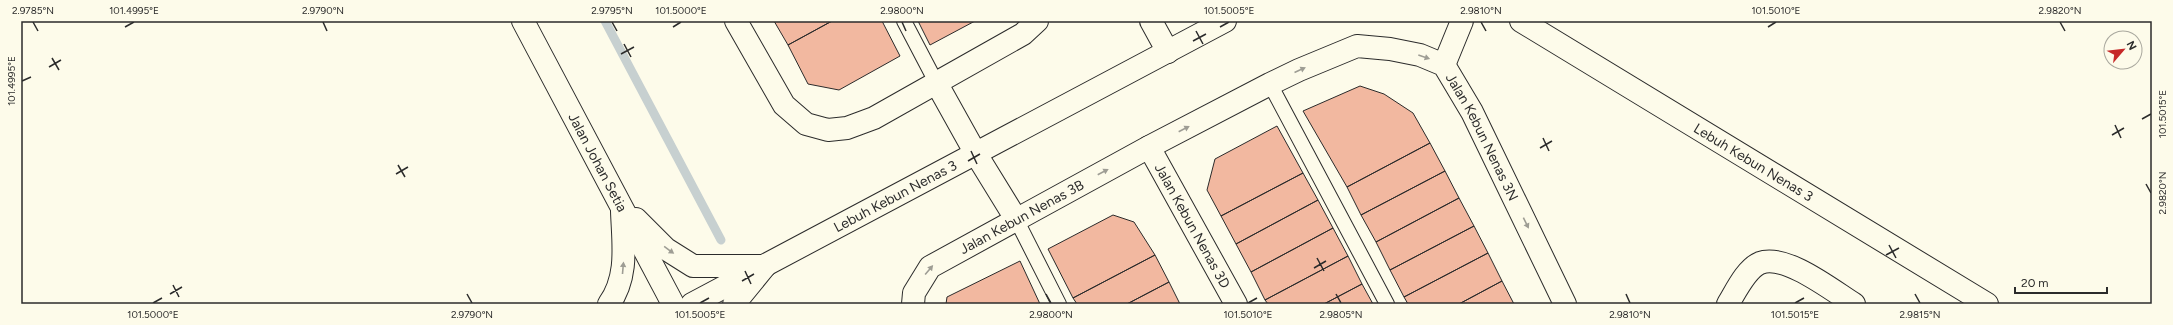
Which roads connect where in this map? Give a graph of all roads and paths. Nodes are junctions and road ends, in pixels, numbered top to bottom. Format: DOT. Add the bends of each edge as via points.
graph roads {
  1 [pos="523,21"];
  2 [pos="736,21"];
  3 [pos="904,21"];
  4 [pos="1037,21"];
  5 [pos="1151,21"];
  6 [pos="1225,21"];
  7 [pos="1462,21"];
  8 [pos="1521,21"];
  9 [pos="1168,52"];
  10 [pos="1444,65"];
  11 [pos="937,84"];
  12 [pos="1270,84"];
  13 [pos="1150,147"];
  14 [pos="976,154"];
  15 [pos="621,204"];
  16 [pos="1016,219"];
  17 [pos="765,266"];
  18 [pos="609,304"];
  19 [pos="673,304"];
  20 [pos="692,304"];
  21 [pos="734,304"];
  22 [pos="913,304"];
  23 [pos="1059,304"];
  24 [pos="1236,304"];
  25 [pos="1387,304"];
  26 [pos="1564,304"];
  27 [pos="1728,304"];
  28 [pos="1854,304"];
  29 [pos="1987,304"];
  1 -- 15 [label="street, Jalan Johan Setia"];
  2 -- 11 [label="street" via="784,105 806,124 828,130 847,128 874,118"];
  3 -- 11 [label="lane"];
  4 -- 11 [label="street" via="1023,34"];
  5 -- 9 [label="street"];
  6 -- 9 [label="street, Lebuh Kebun Nenas 3"];
  7 -- 10 [label="street"];
  8 -- 29 [label="street, Lebuh Kebun Nenas 3"];
  9 -- 14 [label="street, Lebuh Kebun Nenas 3"];
  12 -- 10 [label="street, Jalan Kebun Nenas 3N, one-way" via="1357,46 1390,49"];
  10 -- 26 [label="street, Jalan Kebun Nenas 3N, one-way" via="1472,112"];
  11 -- 14 [label="street"];
  13 -- 12 [label="street, Jalan Kebun Nenas 3N, one-way"];
  12 -- 25 [label="lane"];
  16 -- 13 [label="street, Jalan Kebun Nenas 3B, one-way"];
  13 -- 24 [label="street, Jalan Kebun Nenas 3D"];
  14 -- 16 [label="street"];
  14 -- 17 [label="street, Lebuh Kebun Nenas 3"];
  15 -- 17 [label="street, one-way" via="666,249 693,266"];
  18 -- 15 [label="street, one-way" via="618,292 624,270"];
  15 -- 19 [label="street, Jalan Johan Setia"];
  22 -- 16 [label="street, Jalan Kebun Nenas 3B, one-way" via="914,293 930,267"];
  16 -- 23 [label="lane"];
  17 -- 20 [label="street, Lebuh Kebun Nenas 3"];
  17 -- 21 [label="street"];
  27 -- 28 [label="street" via="1746,276 1760,263 1774,260 1798,269"];
}
